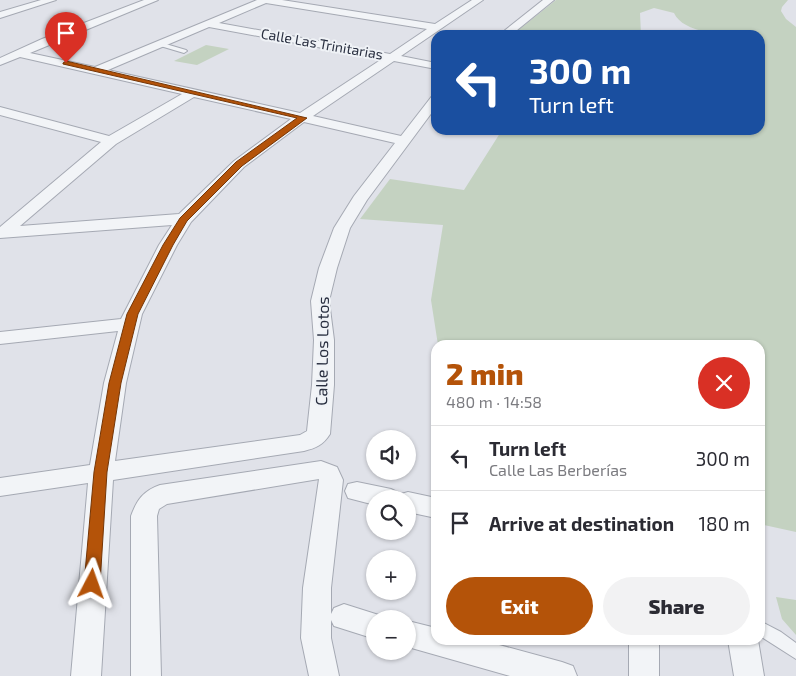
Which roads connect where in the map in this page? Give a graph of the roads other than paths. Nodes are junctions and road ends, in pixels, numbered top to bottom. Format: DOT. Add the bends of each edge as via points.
graph roads {
  1 [pos="51,0"];
  2 [pos="153,0"];
  3 [pos="265,0"];
  4 [pos="454,0"];
  5 [pos="549,0"];
  6 [pos="476,1"];
  7 [pos="0,15"];
  8 [pos="209,24"];
  9 [pos="438,28"];
  10 [pos="435,30"];
  11 [pos="510,30"];
  12 [pos="431,33"];
  13 [pos="159,44"];
  14 [pos="184,51"];
  15 [pos="17,53"];
  16 [pos="394,58"];
  17 [pos="0,62"];
  18 [pos="431,65"];
  19 [pos="98,70"];
  20 [pos="194,92"];
  21 [pos="431,106"];
  22 [pos="0,111"];
  23 [pos="304,118"];
  24 [pos="112,141"];
  25 [pos="404,141"];
  26 [pos="184,220"];
  27 [pos="2,232"];
  28 [pos="129,324"];
  29 [pos="0,338"];
  30 [pos="100,472"];
  31 [pos="0,487"];
  32 [pos="357,491"];
  33 [pos="366,493"];
  34 [pos="416,504"];
  35 [pos="431,507"];
  36 [pos="344,618"];
  37 [pos="366,624"];
  38 [pos="765,630"];
  39 [pos="416,636"];
  40 [pos="431,640"];
  41 [pos="448,645"];
  42 [pos="644,645"];
  43 [pos="744,645"];
  44 [pos="796,652"];
  45 [pos="86,676"];
  46 [pos="146,676"];
  47 [pos="324,676"];
  48 [pos="562,676"];
  49 [pos="644,676"];
  50 [pos="749,676"];
  1 -- 7 [label="street"];
  2 -- 15 [label="street"];
  3 -- 8 [label="street"];
  3 -- 9 [label="street"];
  4 -- 6 [label="street"];
  5 -- 11 [label="street"];
  6 -- 9 [label="street"];
  8 -- 13 [label="street"];
  8 -- 16 [label="street, Calle Las Trinitarias"];
  9 -- 10 [label="street"];
  12 -- 16 [label="street"];
  13 -- 14 [label="lane"];
  13 -- 19 [label="street"];
  15 -- 17 [label="street"];
  15 -- 19 [label="street"];
  16 -- 18 [label="street, Calle Las Trinitarias"];
  16 -- 23 [label="street"];
  19 -- 20 [label="street"];
  20 -- 23 [label="street"];
  20 -- 24 [label="street"];
  21 -- 25 [label="street, Calle Los Lotos"];
  22 -- 24 [label="street"];
  23 -- 25 [label="street"];
  23 -- 26 [label="street" via="239,164"];
  24 -- 27 [label="street"];
  25 -- 30 [label="street, Calle Los Lotos" via="342,228 328,268 320,301 324,349 318,434 304,443"];
  26 -- 27 [label="street"];
  26 -- 28 [label="street"];
  28 -- 29 [label="street"];
  28 -- 30 [label="street"];
  30 -- 31 [label="street"];
  30 -- 45 [label="street"];
  32 -- 33 [label="street"];
  34 -- 35 [label="street"];
  36 -- 37 [label="street"];
  38 -- 44 [label="lane"];
  39 -- 40 [label="street"];
  41 -- 48 [label="street"];
  42 -- 49 [label="street"];
  43 -- 50 [label="street"];
  46 -- 47 [label="street" via="144,516 148,504 160,495 321,470 331,480 317,588 316,638"];
}
